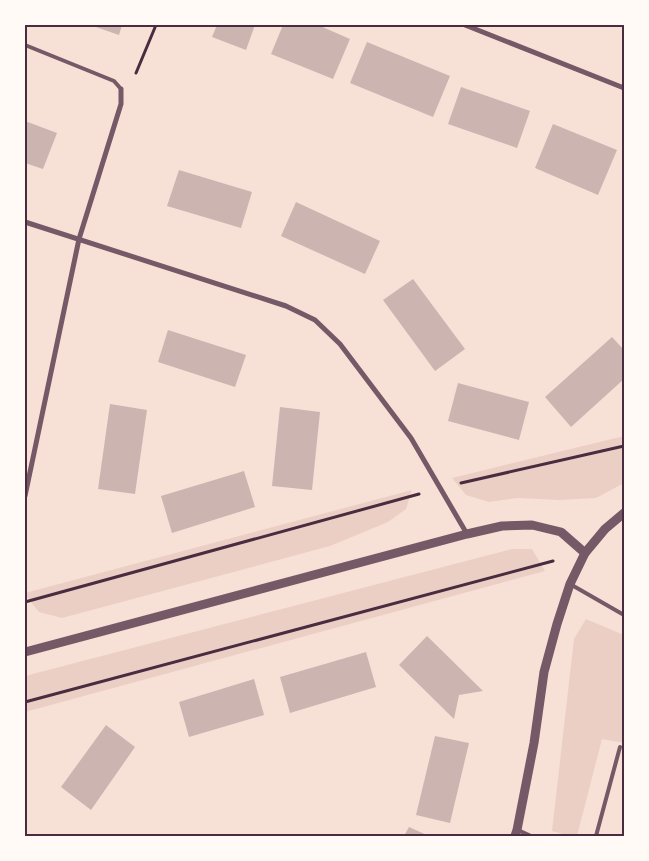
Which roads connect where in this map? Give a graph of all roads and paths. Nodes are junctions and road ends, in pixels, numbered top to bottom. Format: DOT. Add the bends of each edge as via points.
graph roads {
  1 [pos="156,25"];
  2 [pos="466,25"];
  3 [pos="25,45"];
  4 [pos="624,88"];
  5 [pos="121,89"];
  6 [pos="25,222"];
  7 [pos="79,239"];
  8 [pos="624,446"];
  9 [pos="440,488"];
  10 [pos="25,496"];
  11 [pos="624,513"];
  12 [pos="467,534"];
  13 [pos="585,553"];
  14 [pos="570,584"];
  15 [pos="25,602"];
  16 [pos="624,615"];
  17 [pos="25,652"];
  18 [pos="25,702"];
  19 [pos="620,747"];
  20 [pos="516,833"];
  21 [pos="532,836"];
  22 [pos="596,836"];
  1 -- 5 [label="path" via="136,72"];
  2 -- 4 [label="street"];
  3 -- 5 [label="lane" via="114,82"];
  5 -- 7 [label="street" via="121,104"];
  6 -- 7 [label="street"];
  7 -- 9 [label="street" via="286,306 315,320 340,344 411,438"];
  7 -- 10 [label="street"];
  8 -- 9 [label="path"];
  9 -- 12 [label="street"];
  9 -- 15 [label="path"];
  11 -- 13 [label="street"];
  12 -- 13 [label="street" via="502,526 532,525 561,532"];
  12 -- 17 [label="street"];
  13 -- 14 [label="street"];
  13 -- 18 [label="path"];
  14 -- 16 [label="lane"];
  14 -- 20 [label="street" via="544,672"];
  19 -- 22 [label="lane"];
  20 -- 21 [label="lane"];
}
